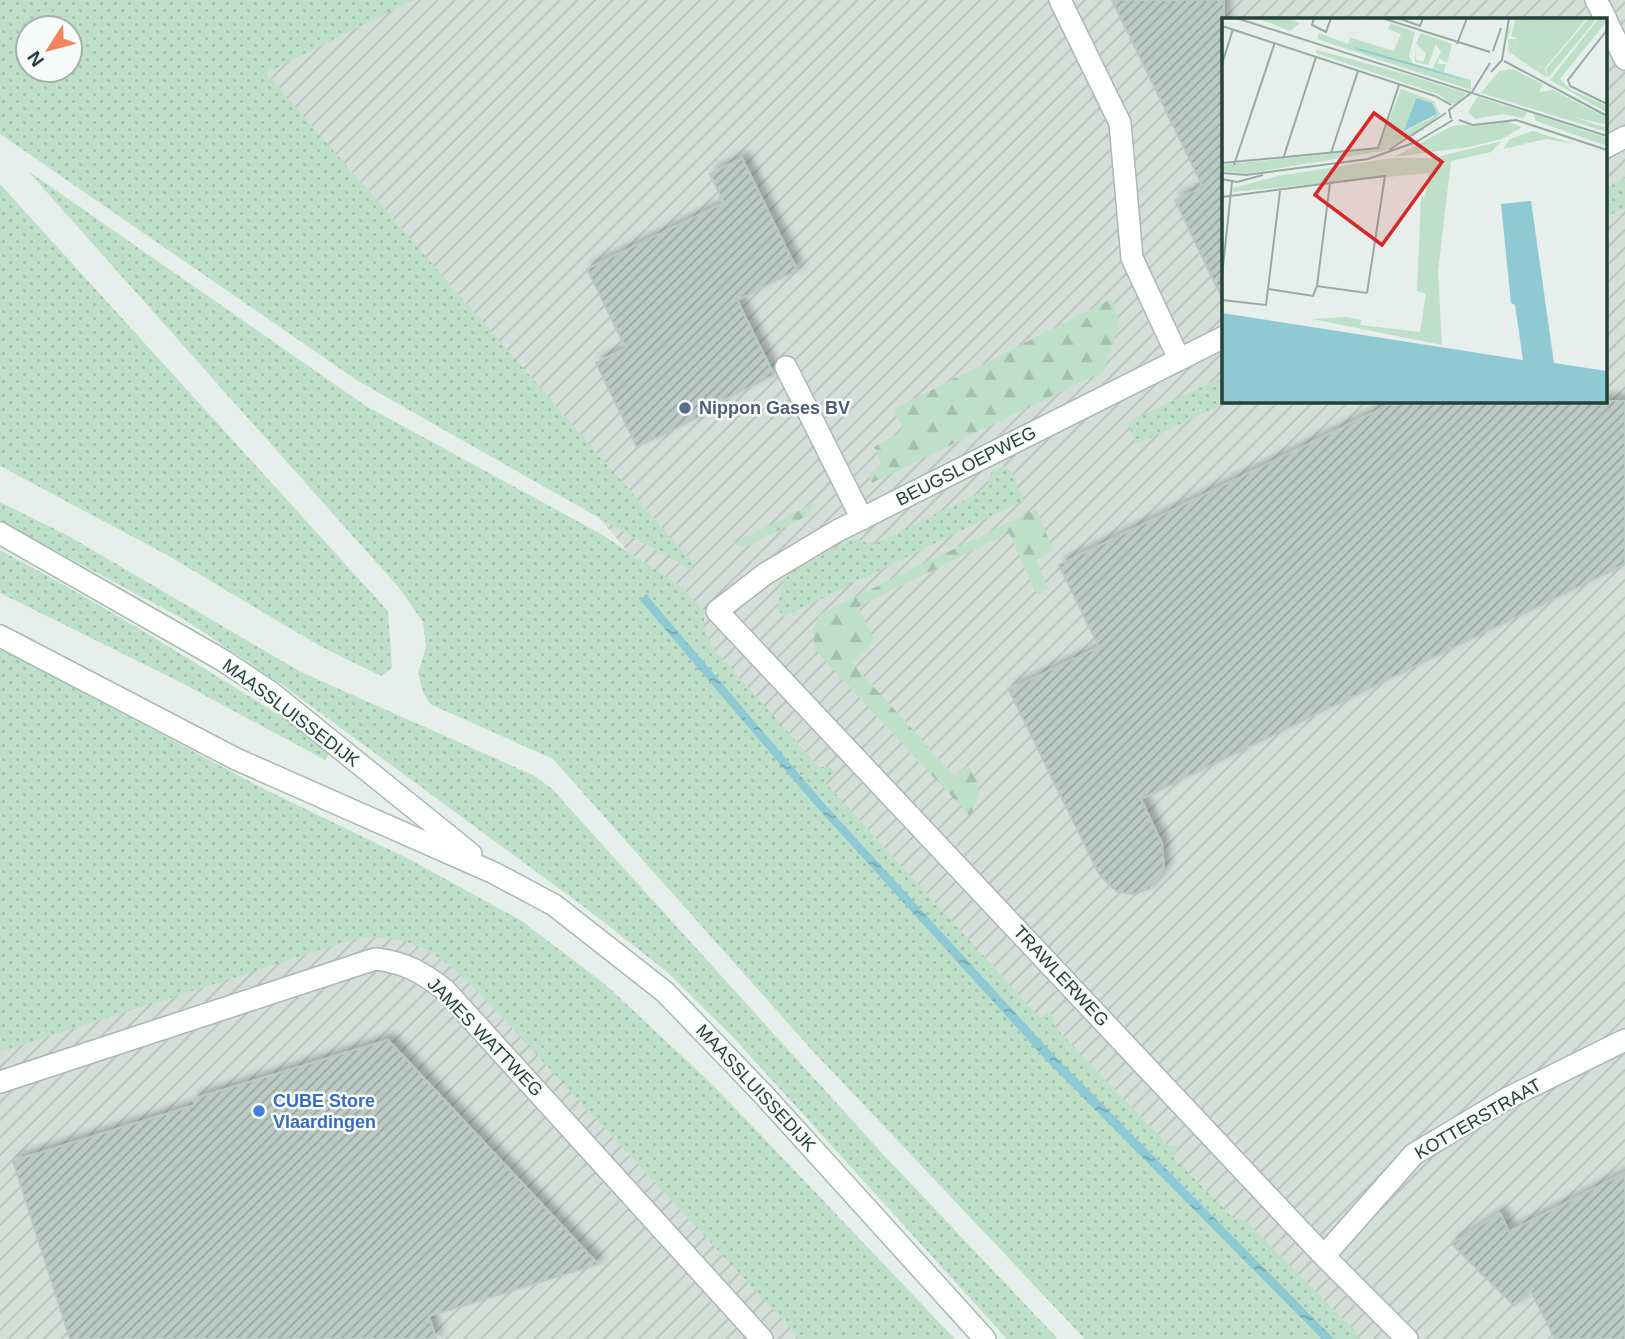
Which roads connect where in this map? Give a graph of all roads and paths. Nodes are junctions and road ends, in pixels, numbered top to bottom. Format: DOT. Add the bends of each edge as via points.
graph roads {
  1 [pos="1060,0"];
  2 [pos="1596,0"];
  3 [pos="1604,18"];
  4 [pos="1608,26"];
  5 [pos="1625,59"];
  6 [pos="1625,137"];
  7 [pos="1608,146"];
  8 [pos="1222,338"];
  9 [pos="1179,359"];
  10 [pos="786,367"];
  11 [pos="862,519"];
  12 [pos="0,533"];
  13 [pos="717,611"];
  14 [pos="0,636"];
  15 [pos="494,873"];
  16 [pos="1625,1040"];
  17 [pos="0,1082"];
  18 [pos="1324,1256"];
  19 [pos="762,1339"];
  20 [pos="985,1339"];
  21 [pos="1407,1339"];
  1 -- 9 [label="street" via="1120,123 1132,258"];
  2 -- 3 [label="street"];
  4 -- 5 [label="street"];
  6 -- 7 [label="street"];
  8 -- 9 [label="street, BEUGSLOEPWEG"];
  9 -- 11 [label="street, BEUGSLOEPWEG"];
  10 -- 11 [label="street"];
  11 -- 13 [label="street, BEUGSLOEPWEG" via="765,574"];
  12 -- 15 [label="street, MAASSLUISSEDIJK" via="269,691"];
  13 -- 18 [label="street, TRAWLERWEG"];
  14 -- 15 [label="street, MAASSLUISSEDIJK" via="236,759"];
  15 -- 20 [label="street, MAASSLUISSEDIJK" via="554,905 665,992"];
  16 -- 18 [label="street, KOTTERSTRAAT" via="1508,1098 1415,1154"];
  17 -- 19 [label="street, JAMES WATTWEG" via="375,959 396,961 420,970 445,990"];
  18 -- 21 [label="street, TRAWLERWEG"];
}
